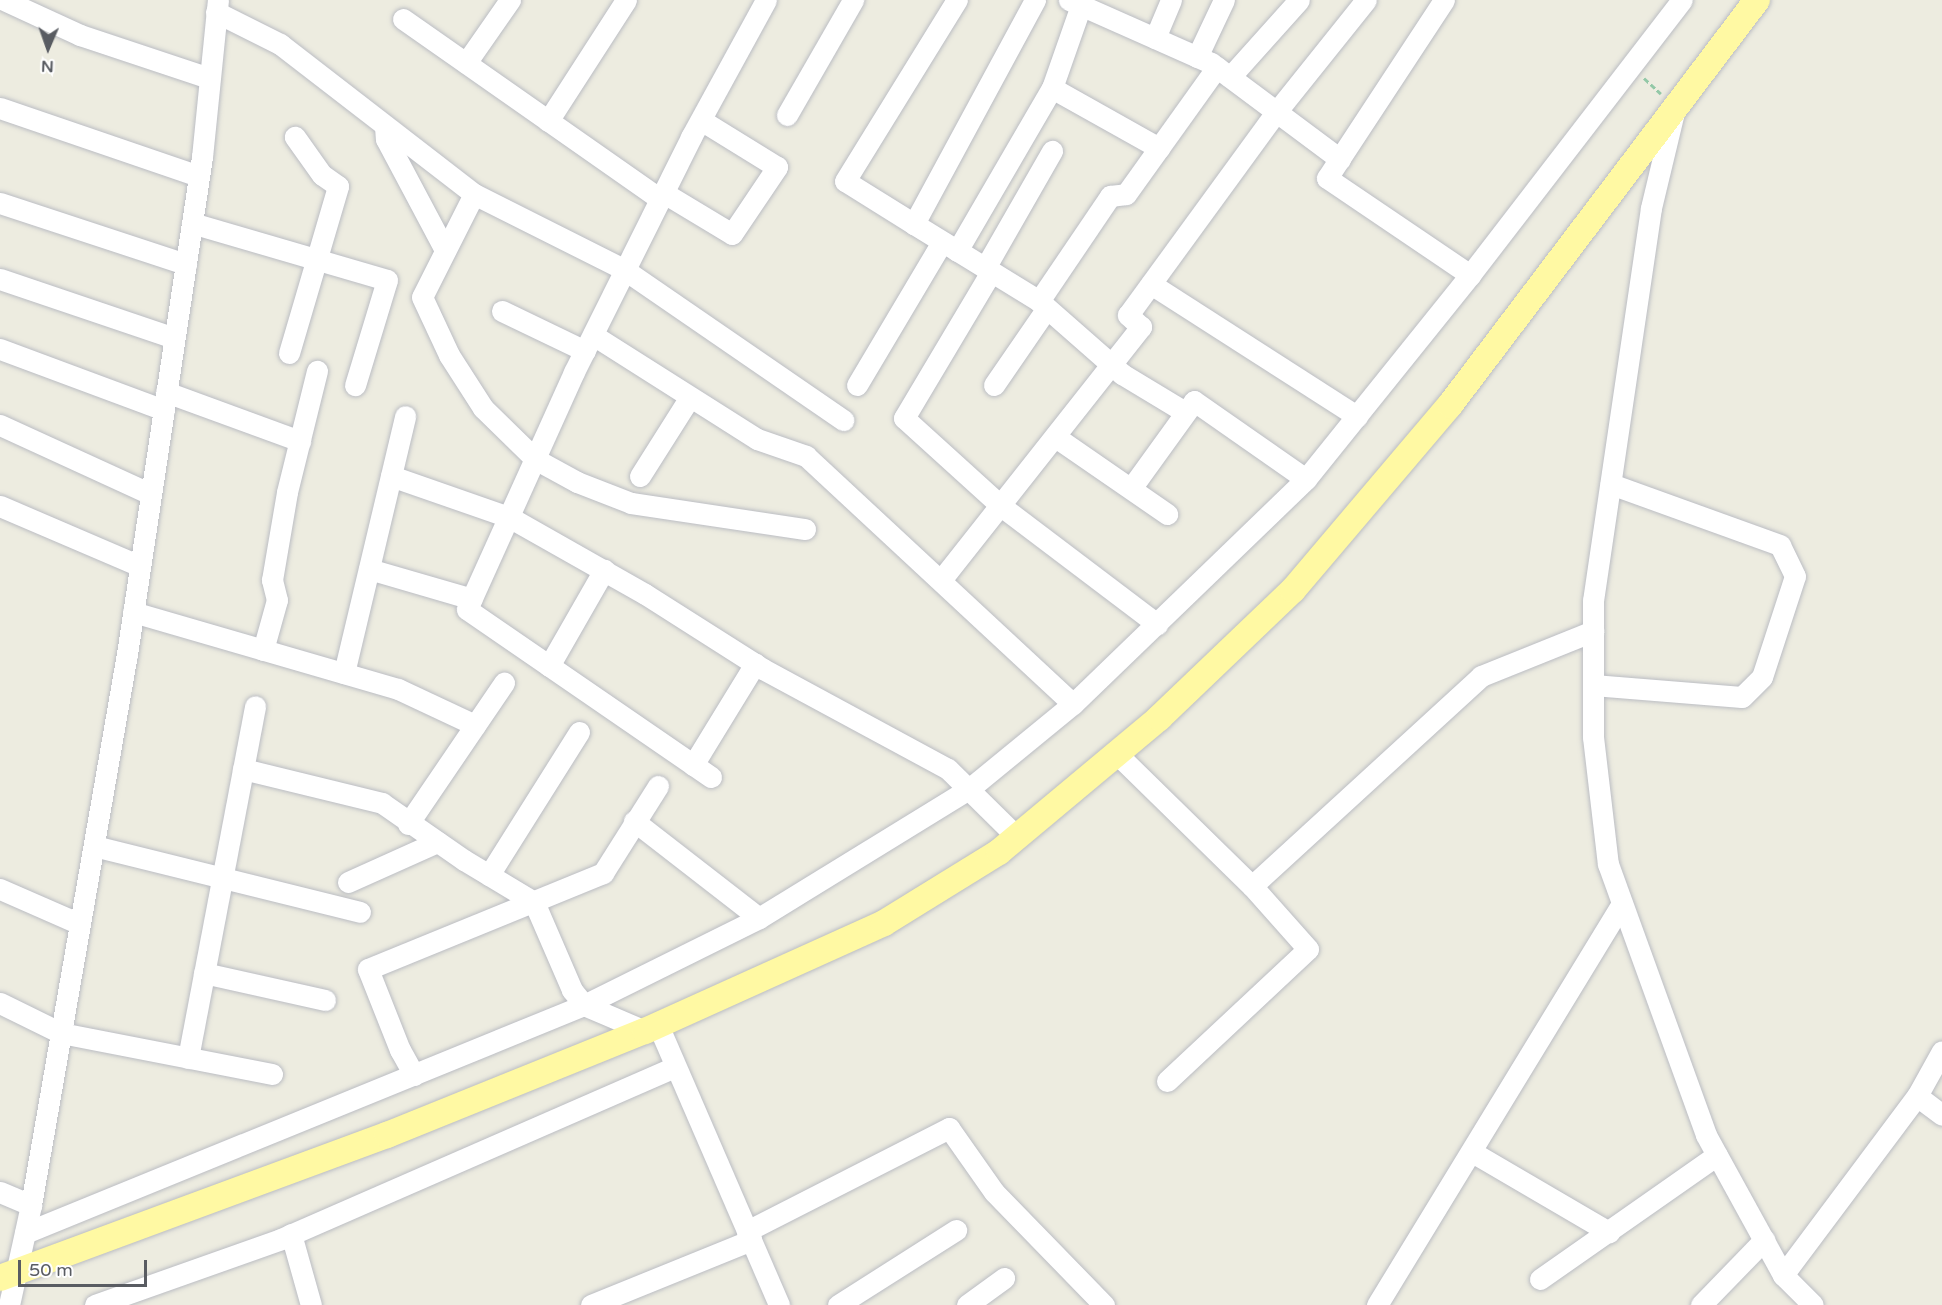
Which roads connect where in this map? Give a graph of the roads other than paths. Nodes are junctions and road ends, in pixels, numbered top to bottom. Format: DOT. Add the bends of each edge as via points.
graph roads {
  1 [pos="4,0"];
  2 [pos="510,0"];
  3 [pos="626,0"];
  4 [pos="766,0"];
  5 [pos="853,0"];
  6 [pos="956,0"];
  7 [pos="1035,0"];
  8 [pos="1171,0"];
  9 [pos="1224,0"];
  10 [pos="1299,0"];
  11 [pos="1366,0"];
  12 [pos="1444,0"];
  13 [pos="1682,0"];
  14 [pos="1757,0"];
  15 [pos="1075,3"];
  16 [pos="217,6"];
  17 [pos="403,19"];
  18 [pos="1155,38"];
  19 [pos="1197,57"];
  20 [pos="466,63"];
  21 [pos="1224,72"];
  22 [pos="209,78"];
  23 [pos="1052,88"];
  24 [pos="1676,107"];
  25 [pos="0,108"];
  26 [pos="1276,111"];
  27 [pos="787,116"];
  28 [pos="701,120"];
  29 [pos="548,121"];
  30 [pos="385,126"];
  31 [pos="295,137"];
  32 [pos="1159,148"];
  33 [pos="1052,151"];
  34 [pos="1340,159"];
  35 [pos="199,176"];
  36 [pos="474,194"];
  37 [pos="662,196"];
  38 [pos="0,202"];
  39 [pos="192,223"];
  40 [pos="914,224"];
  41 [pos="950,247"];
  42 [pos="445,250"];
  43 [pos="316,259"];
  44 [pos="186,264"];
  45 [pos="625,270"];
  46 [pos="988,270"];
  47 [pos="1470,275"];
  48 [pos="0,279"];
  49 [pos="1151,284"];
  50 [pos="1043,304"];
  51 [pos="502,311"];
  52 [pos="174,338"];
  53 [pos="589,343"];
  54 [pos="0,349"];
  55 [pos="289,353"];
  56 [pos="1112,366"];
  57 [pos="317,371"];
  58 [pos="355,384"];
  59 [pos="857,385"];
  60 [pos="994,385"];
  61 [pos="690,397"];
  62 [pos="165,401"];
  63 [pos="1185,412"];
  64 [pos="405,416"];
  65 [pos="1357,416"];
  66 [pos="843,420"];
  67 [pos="0,425"];
  68 [pos="1057,438"];
  69 [pos="300,441"];
  70 [pos="535,459"];
  71 [pos="391,476"];
  72 [pos="640,476"];
  73 [pos="1306,479"];
  74 [pos="1611,484"];
  75 [pos="1132,487"];
  76 [pos="151,494"];
  77 [pos="0,506"];
  78 [pos="1001,506"];
  79 [pos="1167,514"];
  80 [pos="509,517"];
  81 [pos="806,529"];
  82 [pos="140,566"];
  83 [pos="369,568"];
  84 [pos="604,570"];
  85 [pos="941,580"];
  86 [pos="472,599"];
  87 [pos="133,612"];
  88 [pos="1157,624"];
  89 [pos="1593,631"];
  90 [pos="263,650"];
  91 [pos="755,664"];
  92 [pos="549,666"];
  93 [pos="344,673"];
  94 [pos="504,683"];
  95 [pos="1593,685"];
  96 [pos="1073,704"];
  97 [pos="255,706"];
  98 [pos="476,725"];
  99 [pos="579,732"];
  100 [pos="1117,754"];
  101 [pos="693,765"];
  102 [pos="243,769"];
  103 [pos="711,777"];
  104 [pos="658,786"];
  105 [pos="969,789"];
  106 [pos="634,821"];
  107 [pos="408,824"];
  108 [pos="1017,837"];
  109 [pos="437,842"];
  110 [pos="94,846"];
  111 [pos="489,875"];
  112 [pos="222,878"];
  113 [pos="348,882"];
  114 [pos="1252,886"];
  115 [pos="0,889"];
  116 [pos="534,902"];
  117 [pos="1622,904"];
  118 [pos="360,912"];
  119 [pos="759,918"];
  120 [pos="80,924"];
  121 [pos="204,973"];
  122 [pos="325,1000"];
  123 [pos="0,1003"];
  124 [pos="584,1005"];
  125 [pos="652,1028"];
  126 [pos="61,1033"];
  127 [pos="1942,1051"];
  128 [pos="188,1058"];
  129 [pos="675,1066"];
  130 [pos="272,1074"];
  131 [pos="414,1075"];
  132 [pos="1167,1081"];
  133 [pos="1917,1096"];
  134 [pos="1942,1115"];
  135 [pos="1472,1152"];
  136 [pos="1717,1155"];
  137 [pos="0,1192"];
  138 [pos="31,1205"];
  139 [pos="956,1230"];
  140 [pos="747,1231"];
  141 [pos="1609,1232"];
  142 [pos="25,1233"];
  143 [pos="291,1234"];
  144 [pos="1764,1239"];
  145 [pos="1783,1275"];
  146 [pos="8,1276"];
  147 [pos="1004,1278"];
  148 [pos="1540,1279"];
  149 [pos="1805,1302"];
  150 [pos="9,1305"];
  151 [pos="95,1305"];
  152 [pos="311,1305"];
  153 [pos="591,1305"];
  154 [pos="779,1305"];
  155 [pos="838,1305"];
  156 [pos="967,1305"];
  157 [pos="1104,1305"];
  158 [pos="1377,1305"];
  159 [pos="1701,1305"];
  1 -- 22 [label="street" via="80,35"];
  2 -- 20 [label="street"];
  3 -- 29 [label="street"];
  4 -- 28 [label="street"];
  5 -- 27 [label="street"];
  6 -- 40 [label="street" via="845,181"];
  7 -- 40 [label="street"];
  8 -- 18 [label="street"];
  9 -- 19 [label="street"];
  10 -- 21 [label="street"];
  11 -- 26 [label="street"];
  12 -- 34 [label="street"];
  13 -- 47 [label="street"];
  14 -- 24 [label="main road"];
  15 -- 18 [label="street"];
  15 -- 23 [label="street"];
  16 -- 22 [label="street"];
  16 -- 30 [label="street" via="280,44"];
  17 -- 20 [label="street"];
  18 -- 19 [label="street"];
  19 -- 21 [label="street"];
  20 -- 29 [label="street"];
  21 -- 26 [label="street"];
  21 -- 32 [label="street"];
  22 -- 35 [label="street"];
  23 -- 32 [label="street"];
  23 -- 41 [label="street"];
  24 -- 74 [label="street" via="1651,208"];
  24 -- 100 [label="main road" via="1450,405 1293,590"];
  25 -- 35 [label="street"];
  26 -- 34 [label="street"];
  26 -- 49 [label="street"];
  28 -- 37 [label="street"];
  28 -- 37 [label="street" via="777,167 732,234"];
  29 -- 37 [label="street"];
  30 -- 36 [label="street"];
  30 -- 42 [label="street" via="386,139"];
  31 -- 43 [label="street" via="322,175 338,186"];
  32 -- 50 [label="street" via="1126,194 1110,196"];
  33 -- 46 [label="street"];
  34 -- 47 [label="street" via="1327,178"];
  35 -- 39 [label="street"];
  36 -- 42 [label="street"];
  36 -- 45 [label="street"];
  37 -- 45 [label="street"];
  38 -- 44 [label="street"];
  39 -- 43 [label="street"];
  39 -- 44 [label="street"];
  40 -- 41 [label="street"];
  41 -- 46 [label="street"];
  41 -- 59 [label="street"];
  42 -- 70 [label="street" via="422,297 449,355 483,408"];
  43 -- 55 [label="street"];
  43 -- 58 [label="street" via="387,280"];
  44 -- 52 [label="street"];
  45 -- 53 [label="street"];
  45 -- 66 [label="street"];
  46 -- 50 [label="street"];
  46 -- 78 [label="street" via="904,418"];
  47 -- 65 [label="street"];
  48 -- 52 [label="street"];
  49 -- 56 [label="street" via="1128,315 1141,327"];
  49 -- 65 [label="street"];
  50 -- 56 [label="street"];
  50 -- 60 [label="street"];
  51 -- 53 [label="street"];
  52 -- 62 [label="street"];
  53 -- 61 [label="street"];
  53 -- 70 [label="street"];
  54 -- 62 [label="street"];
  56 -- 63 [label="street"];
  56 -- 68 [label="street"];
  57 -- 69 [label="street"];
  61 -- 72 [label="street"];
  61 -- 85 [label="street" via="757,440 807,456"];
  62 -- 69 [label="street"];
  62 -- 76 [label="street"];
  63 -- 73 [label="street" via="1194,401"];
  63 -- 75 [label="street"];
  64 -- 71 [label="street"];
  65 -- 73 [label="street"];
  67 -- 76 [label="street"];
  68 -- 75 [label="street"];
  68 -- 78 [label="street"];
  69 -- 90 [label="street" via="272,580 277,600"];
  70 -- 80 [label="street"];
  70 -- 81 [label="street" via="577,482 631,503"];
  71 -- 80 [label="street"];
  71 -- 83 [label="street"];
  73 -- 88 [label="street"];
  74 -- 89 [label="street" via="1593,600"];
  74 -- 95 [label="street" via="1780,545 1795,576 1762,678 1742,696"];
  75 -- 79 [label="street"];
  76 -- 82 [label="street"];
  77 -- 82 [label="street"];
  78 -- 85 [label="street"];
  78 -- 88 [label="street"];
  80 -- 84 [label="street"];
  80 -- 86 [label="street"];
  82 -- 87 [label="street"];
  83 -- 86 [label="street"];
  83 -- 93 [label="street"];
  84 -- 91 [label="street"];
  84 -- 92 [label="street"];
  85 -- 96 [label="street"];
  86 -- 92 [label="street" via="467,609"];
  87 -- 90 [label="street"];
  87 -- 110 [label="street"];
  88 -- 96 [label="street"];
  89 -- 95 [label="street"];
  89 -- 114 [label="street" via="1481,676"];
  90 -- 93 [label="street"];
  91 -- 101 [label="street"];
  91 -- 105 [label="street" via="948,769"];
  92 -- 101 [label="street"];
  93 -- 98 [label="street" via="398,689"];
  94 -- 98 [label="street"];
  95 -- 117 [label="street" via="1593,737 1608,864"];
  96 -- 105 [label="street"];
  97 -- 102 [label="street"];
  98 -- 107 [label="street"];
  99 -- 111 [label="street"];
  100 -- 108 [label="main road"];
  100 -- 114 [label="street"];
  101 -- 103 [label="street"];
  102 -- 107 [label="street" via="382,803"];
  102 -- 112 [label="street"];
  104 -- 106 [label="street"];
  105 -- 108 [label="street"];
  105 -- 119 [label="street"];
  106 -- 116 [label="street" via="603,873"];
  106 -- 119 [label="street"];
  107 -- 109 [label="street"];
  108 -- 125 [label="main road" via="884,923"];
  109 -- 111 [label="street"];
  109 -- 113 [label="street"];
  110 -- 112 [label="street"];
  110 -- 120 [label="street"];
  111 -- 116 [label="street"];
  112 -- 118 [label="street"];
  112 -- 121 [label="street"];
  114 -- 132 [label="street" via="1308,949"];
  115 -- 120 [label="street"];
  116 -- 124 [label="street" via="572,990"];
  116 -- 131 [label="street" via="368,969"];
  117 -- 135 [label="street"];
  117 -- 136 [label="street" via="1706,1136"];
  119 -- 124 [label="street"];
  120 -- 126 [label="street"];
  121 -- 122 [label="street"];
  121 -- 128 [label="street"];
  123 -- 126 [label="street"];
  124 -- 125 [label="street"];
  124 -- 131 [label="street"];
  125 -- 129 [label="street"];
  125 -- 146 [label="main road" via="387,1135"];
  126 -- 128 [label="street"];
  126 -- 138 [label="street"];
  127 -- 133 [label="street"];
  128 -- 130 [label="street"];
  129 -- 140 [label="street"];
  129 -- 143 [label="street"];
  131 -- 142 [label="street"];
  133 -- 134 [label="street"];
  133 -- 145 [label="street"];
  135 -- 141 [label="street"];
  135 -- 158 [label="street"];
  136 -- 141 [label="street"];
  136 -- 144 [label="street"];
  137 -- 138 [label="street"];
  138 -- 142 [label="street"];
  139 -- 155 [label="street"];
  140 -- 153 [label="street" via="751,1240"];
  140 -- 154 [label="street"];
  140 -- 157 [label="street" via="949,1128 994,1192"];
  141 -- 148 [label="street"];
  142 -- 146 [label="street"];
  143 -- 151 [label="street"];
  143 -- 152 [label="street"];
  144 -- 145 [label="street"];
  144 -- 159 [label="street"];
  145 -- 149 [label="street"];
  146 -- 150 [label="street"];
  147 -- 156 [label="street"];
}
